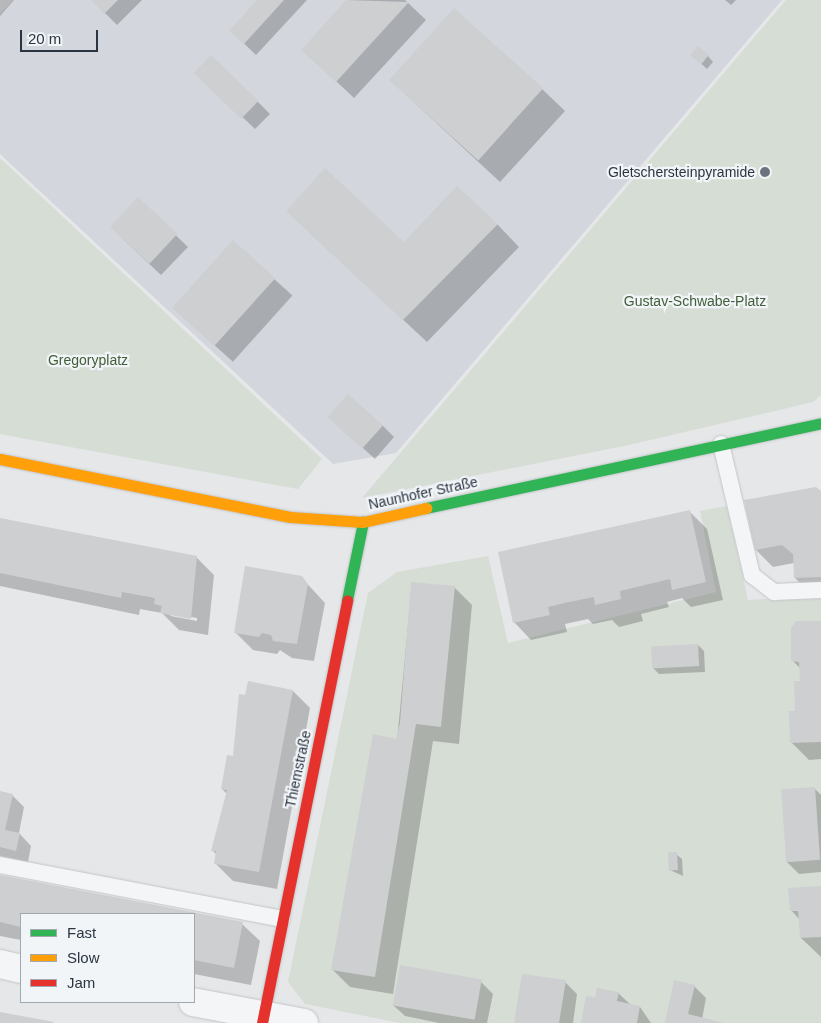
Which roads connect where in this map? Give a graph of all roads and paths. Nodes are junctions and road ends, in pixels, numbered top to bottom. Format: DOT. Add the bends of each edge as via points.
graph roads {
  1 [pos="821,423"];
  2 [pos="721,444"];
  3 [pos="0,459"];
  4 [pos="363,522"];
  5 [pos="821,590"];
  6 [pos="0,865"];
  7 [pos="282,918"];
  8 [pos="0,964"];
  9 [pos="20,968"];
  10 [pos="195,1002"];
  11 [pos="262,1019"];
  12 [pos="304,1023"];
  1 -- 2 [label="street, Naunhofer Straße"];
  2 -- 4 [label="street, Naunhofer Straße"];
  2 -- 5 [label="lane" via="752,575 774,592"];
  3 -- 4 [label="street, Naunhofer Straße" via="290,517"];
  4 -- 7 [label="street, Thiemstraße"];
  6 -- 7 [label="lane"];
  7 -- 11 [label="street, Thiemstraße"];
  8 -- 9 [label="street"];
  10 -- 11 [label="street"];
  11 -- 12 [label="street"];
}
